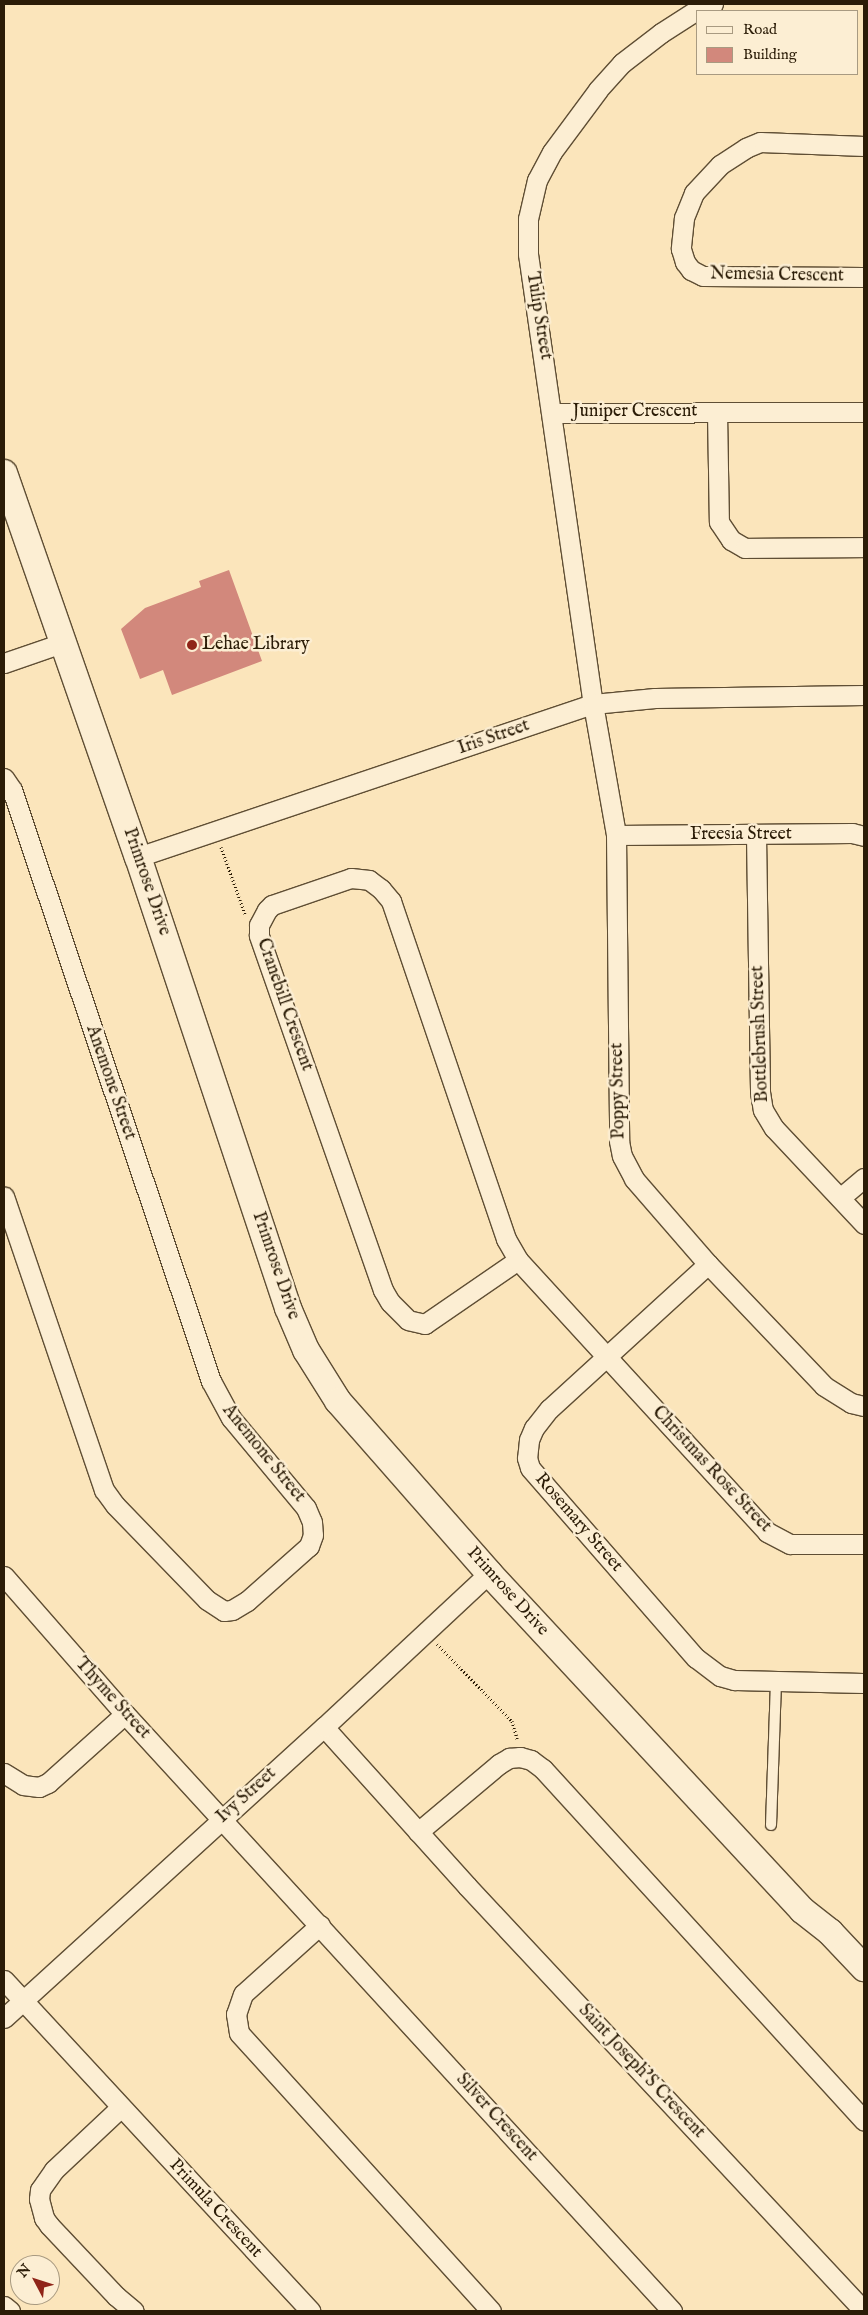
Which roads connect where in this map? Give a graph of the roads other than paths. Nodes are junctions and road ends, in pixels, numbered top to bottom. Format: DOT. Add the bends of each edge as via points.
graph roads {
  1 [pos="713,4"];
  2 [pos="696,10"];
  3 [pos="697,10"];
  4 [pos="864,146"];
  5 [pos="864,277"];
  6 [pos="552,412"];
  7 [pos="717,412"];
  8 [pos="864,412"];
  9 [pos="4,473"];
  10 [pos="864,547"];
  11 [pos="62,643"];
  12 [pos="4,663"];
  13 [pos="864,695"];
  14 [pos="593,704"];
  15 [pos="4,778"];
  16 [pos="616,834"];
  17 [pos="756,836"];
  18 [pos="864,836"];
  19 [pos="138,857"];
  20 [pos="864,1178"];
  21 [pos="4,1197"];
  22 [pos="840,1198"];
  23 [pos="864,1224"];
  24 [pos="518,1260"];
  25 [pos="708,1264"];
  26 [pos="606,1357"];
  27 [pos="864,1406"];
  28 [pos="864,1544"];
  29 [pos="489,1573"];
  30 [pos="4,1576"];
  31 [pos="776,1681"];
  32 [pos="864,1684"];
  33 [pos="125,1714"];
  34 [pos="324,1727"];
  35 [pos="4,1773"];
  36 [pos="222,1819"];
  37 [pos="771,1826"];
  38 [pos="418,1832"];
  39 [pos="802,1910"];
  40 [pos="320,1925"];
  41 [pos="864,1968"];
  42 [pos="4,1980"];
  43 [pos="864,1987"];
  44 [pos="24,2000"];
  45 [pos="4,2018"];
  46 [pos="121,2107"];
  47 [pos="864,2120"];
  48 [pos="4,2306"];
  49 [pos="10,2311"];
  50 [pos="134,2311"];
  51 [pos="310,2311"];
  52 [pos="491,2311"];
  53 [pos="672,2311"];
  54 [pos="864,2311"];
  1 -- 3 [label="street, Tulip Street"];
  2 -- 6 [label="street, Tulip Street" via="622,63 574,119 537,180 528,219 528,254"];
  4 -- 5 [label="street, Nemesia Crescent" via="760,142 735,154 703,180 694,193 684,218 681,249 691,270 703,276"];
  6 -- 7 [label="street, Juniper Crescent"];
  6 -- 14 [label="street, Tulip Street"];
  7 -- 8 [label="street, Juniper Crescent"];
  7 -- 10 [label="street, Juniper Crescent" via="719,516 731,540 745,548"];
  9 -- 11 [label="street, Primrose Drive"];
  11 -- 12 [label="street"];
  11 -- 19 [label="street, Primrose Drive"];
  13 -- 14 [label="street, Iris Street" via="655,698"];
  14 -- 16 [label="street, Poppy Street"];
  14 -- 19 [label="street, Iris Street"];
  15 -- 21 [label="street, Anemone Street" via="15,800 211,1382 231,1418 306,1508 312,1522 313,1535 309,1546 247,1601 232,1610 224,1611 206,1600 104,1490"];
  16 -- 17 [label="street, Freesia Street"];
  16 -- 25 [label="street, Poppy Street" via="619,1141 622,1156 634,1179"];
  17 -- 18 [label="street, Freesia Street" via="852,833"];
  17 -- 22 [label="street, Bottlebrush Street" via="760,1092 763,1110 774,1128"];
  19 -- 29 [label="street, Primrose Drive" via="288,1308 306,1350 338,1401"];
  20 -- 22 [label="street"];
  22 -- 23 [label="street, Bottlebrush Street"];
  24 -- 24 [label="street, Cranebill Crescent" via="506,1239 386,895 369,880 351,878 266,910 259,935 380,1282 390,1302 408,1320 425,1324"];
  24 -- 26 [label="street, Cranebill Crescent"];
  25 -- 26 [label="street, Rosemary Street"];
  25 -- 27 [label="street, Poppy Street" via="824,1386 851,1403"];
  26 -- 28 [label="street, Christmas Rose Street" via="767,1532 790,1544"];
  26 -- 31 [label="street, Rosemary Street" via="549,1409 534,1428 527,1448 530,1468 696,1658 720,1676 734,1680"];
  29 -- 34 [label="street, Ivy Street"];
  29 -- 39 [label="street, Primrose Drive"];
  30 -- 33 [label="street, Thyme Street"];
  31 -- 32 [label="street, Rosemary Street"];
  31 -- 37 [label="lane"];
  33 -- 35 [label="street" via="39,1788 22,1785"];
  33 -- 36 [label="street, Thyme Street"];
  34 -- 36 [label="street, Ivy Street"];
  34 -- 38 [label="street, Saint Joseph'S Crescent"];
  36 -- 40 [label="street, Silver Crescent"];
  36 -- 44 [label="street, Ivy Street"];
  38 -- 47 [label="street" via="508,1758 520,1757 543,1768"];
  38 -- 54 [label="street, Saint Joseph'S Crescent"];
  39 -- 41 [label="street, Primrose Drive" via="830,1932"];
  39 -- 43 [label="street, Primrose Drive" via="824,1943"];
  40 -- 52 [label="street" via="243,1994 236,2014 239,2033"];
  40 -- 53 [label="street, Silver Crescent"];
  42 -- 44 [label="street, Primula Crescent"];
  44 -- 45 [label="street, Ivy Street"];
  44 -- 46 [label="street, Primula Crescent"];
  46 -- 50 [label="street" via="54,2170 40,2190 39,2199 48,2225"];
  46 -- 51 [label="street, Primula Crescent"];
  48 -- 49 [label="street"];
}
